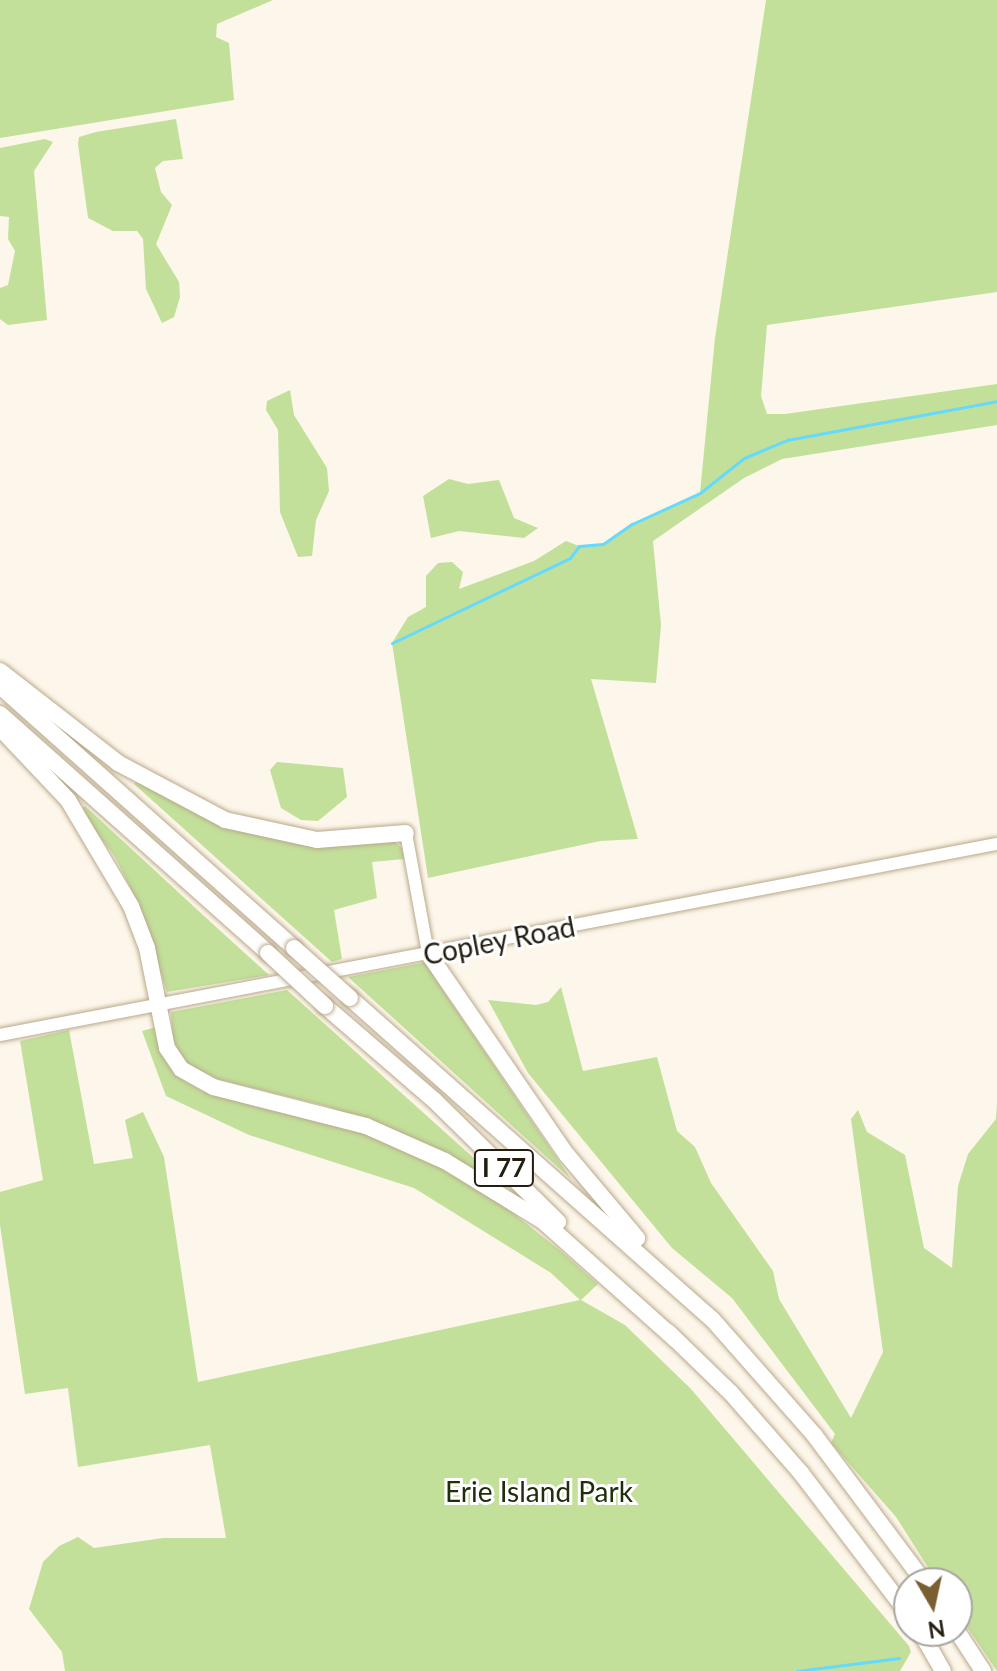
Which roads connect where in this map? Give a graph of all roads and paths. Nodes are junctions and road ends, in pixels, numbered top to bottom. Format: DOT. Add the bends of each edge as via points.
graph roads {
  1 [pos="0,671"];
  2 [pos="0,686"];
  3 [pos="0,714"];
  4 [pos="0,728"];
  5 [pos="406,833"];
  6 [pos="997,844"];
  7 [pos="428,953"];
  8 [pos="156,1005"];
  9 [pos="0,1035"];
  10 [pos="680,1287"];
  11 [pos="675,1339"];
  12 [pos="913,1567"];
  13 [pos="893,1594"];
  14 [pos="929,1647"];
  15 [pos="967,1647"];
  16 [pos="943,1671"];
  17 [pos="983,1671"];
  1 -- 5 [label="highway" via="118,763 225,820 317,840"];
  2 -- 10 [label="highway, I 77, bridge"];
  3 -- 11 [label="highway, I 77, bridge" via="434,1100"];
  4 -- 8 [label="highway" via="68,800 117,879 143,934"];
  5 -- 7 [label="main road"];
  6 -- 7 [label="main road, Copley Road"];
  7 -- 8 [label="main road, Copley Road"];
  7 -- 10 [label="highway" via="567,1155"];
  8 -- 9 [label="main road, Copley Road"];
  8 -- 11 [label="highway" via="170,1055 189,1077 343,1118 445,1161 544,1222"];
  10 -- 12 [label="highway, I 77" via="801,1419"];
  11 -- 13 [label="highway, I 77" via="801,1473"];
  14 -- 16 [label="highway"];
  15 -- 17 [label="highway"];
}
